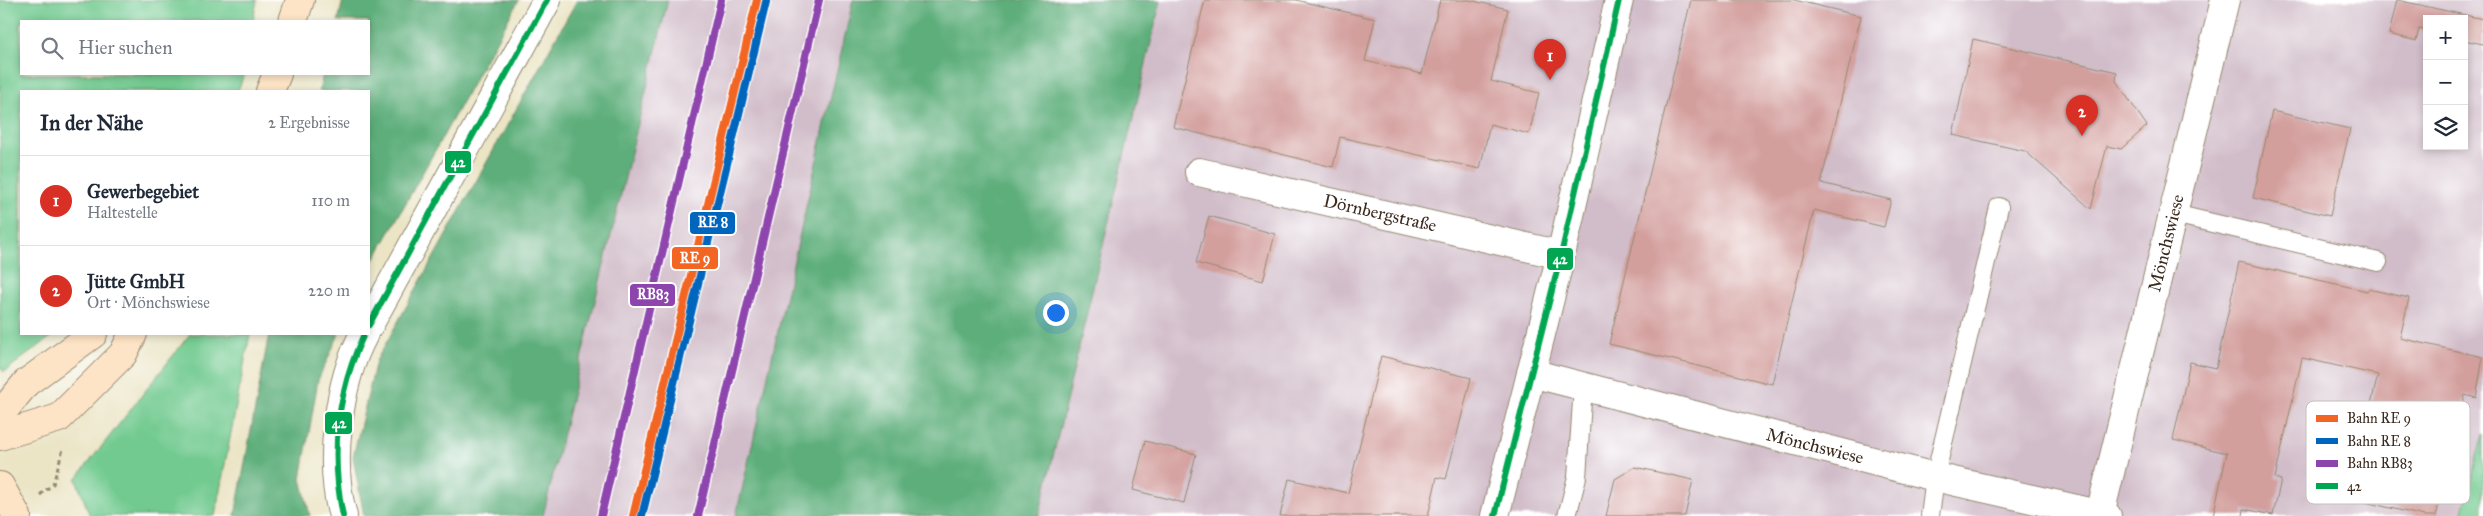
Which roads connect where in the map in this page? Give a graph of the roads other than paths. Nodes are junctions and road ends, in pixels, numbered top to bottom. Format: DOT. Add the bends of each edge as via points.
graph roads {
  1 [pos="300,0"];
  2 [pos="547,0"];
  3 [pos="1619,0"];
  4 [pos="2225,0"];
  5 [pos="293,20"];
  6 [pos="277,75"];
  7 [pos="270,90"];
  8 [pos="1199,172"];
  9 [pos="1999,207"];
  10 [pos="2174,214"];
  11 [pos="1561,255"];
  12 [pos="2378,262"];
  13 [pos="370,323"];
  14 [pos="92,335"];
  15 [pos="132,335"];
  16 [pos="363,335"];
  17 [pos="1531,373"];
  18 [pos="1583,386"];
  19 [pos="0,414"];
  20 [pos="0,436"];
  21 [pos="1935,477"];
  22 [pos="0,486"];
  23 [pos="2102,515"];
  24 [pos="18,516"];
  25 [pos="343,516"];
  26 [pos="1495,516"];
  27 [pos="1567,516"];
  28 [pos="1930,516"];
  1 -- 5 [label="street"];
  2 -- 13 [label="street"];
  3 -- 11 [label="street"];
  4 -- 10 [label="street, Mönchswiese"];
  6 -- 7 [label="street"];
  8 -- 11 [label="street, Dörnbergstraße"];
  9 -- 21 [label="lane"];
  10 -- 12 [label="lane"];
  10 -- 23 [label="street, Mönchswiese"];
  11 -- 17 [label="street"];
  14 -- 19 [label="street" via="26,383"];
  15 -- 20 [label="street" via="122,354 59,418"];
  16 -- 25 [label="street" via="357,346 343,397 335,444 337,494"];
  17 -- 18 [label="street, Mönchswiese"];
  17 -- 26 [label="street"];
  18 -- 21 [label="street, Mönchswiese"];
  18 -- 27 [label="lane" via="1577,477"];
  21 -- 23 [label="street, Mönchswiese"];
  21 -- 28 [label="lane"];
  22 -- 24 [label="street"];
}
